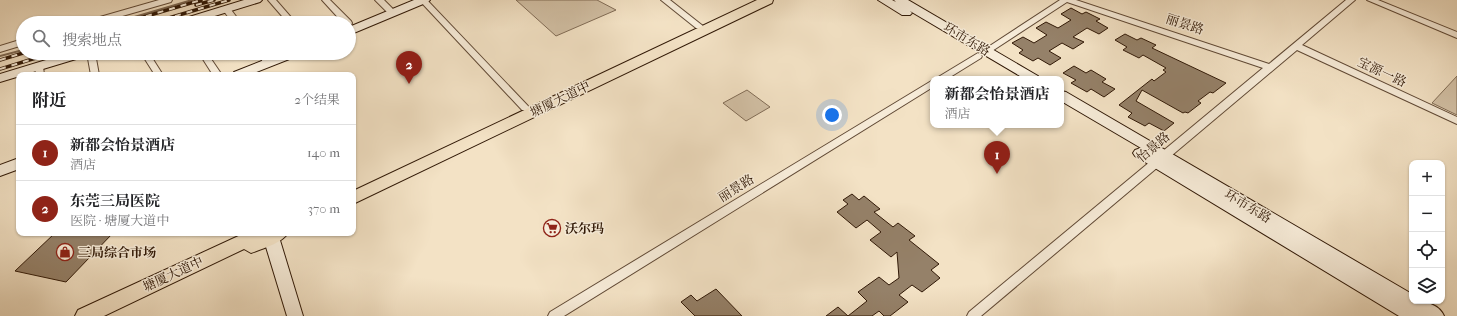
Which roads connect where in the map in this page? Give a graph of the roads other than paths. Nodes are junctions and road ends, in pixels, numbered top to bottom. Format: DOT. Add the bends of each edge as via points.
graph roads {
  1 [pos="168,0"];
  2 [pos="256,0"];
  3 [pos="272,0"];
  4 [pos="326,0"];
  5 [pos="379,0"];
  6 [pos="423,0"];
  7 [pos="665,0"];
  8 [pos="754,0"];
  9 [pos="767,0"];
  10 [pos="884,0"];
  11 [pos="900,0"];
  12 [pos="1067,0"];
  13 [pos="1352,0"];
  14 [pos="1371,0"];
  15 [pos="226,9"];
  16 [pos="393,13"];
  17 [pos="113,16"];
  18 [pos="204,16"];
  19 [pos="232,16"];
  20 [pos="286,16"];
  21 [pos="340,16"];
  22 [pos="356,25"];
  23 [pos="699,26"];
  24 [pos="1457,35"];
  25 [pos="16,44"];
  26 [pos="1296,46"];
  27 [pos="0,49"];
  28 [pos="982,53"];
  29 [pos="64,60"];
  30 [pos="92,60"];
  31 [pos="149,60"];
  32 [pos="208,60"];
  33 [pos="261,60"];
  34 [pos="1271,68"];
  35 [pos="39,70"];
  36 [pos="94,72"];
  37 [pos="157,72"];
  38 [pos="216,72"];
  39 [pos="243,72"];
  40 [pos="16,75"];
  41 [pos="945,76"];
  42 [pos="1012,76"];
  43 [pos="1028,76"];
  44 [pos="0,78"];
  45 [pos="930,85"];
  46 [pos="1064,97"];
  47 [pos="525,108"];
  48 [pos="1064,108"];
  49 [pos="1457,121"];
  50 [pos="1160,159"];
  51 [pos="16,164"];
  52 [pos="0,171"];
  53 [pos="356,188"];
  54 [pos="356,197"];
  55 [pos="266,236"];
  56 [pos="267,236"];
  57 [pos="272,236"];
  58 [pos="85,316"];
  59 [pos="106,316"];
  60 [pos="295,316"];
  61 [pos="554,316"];
  62 [pos="973,316"];
  63 [pos="1413,316"];
  64 [pos="1436,316"];
  1 -- 17 [label="street"];
  2 -- 15 [label="main road"];
  3 -- 20 [label="street"];
  4 -- 21 [label="street"];
  5 -- 16 [label="street"];
  6 -- 16 [label="main road"];
  6 -- 47 [label="street"];
  7 -- 23 [label="street"];
  8 -- 23 [label="main road, 塘厦大道中"];
  9 -- 54 [label="main road, 塘厦大道中"];
  10 -- 28 [label="main road, 环市东路"];
  11 -- 28 [label="main road, 环市东路"];
  12 -- 28 [label="street, 丽景路"];
  12 -- 34 [label="street, 丽景路"];
  13 -- 26 [label="street, 怡景路"];
  14 -- 24 [label="street"];
  15 -- 18 [label="main road"];
  15 -- 19 [label="street"];
  16 -- 22 [label="main road"];
  23 -- 47 [label="main road, 塘厦大道中"];
  25 -- 27 [label="street"];
  26 -- 34 [label="street, 怡景路"];
  26 -- 49 [label="street, 宝源一路"];
  28 -- 41 [label="street, 丽景路"];
  28 -- 42 [label="main road, 环市东路"];
  28 -- 43 [label="main road, 环市东路"];
  29 -- 35 [label="main road"];
  30 -- 36 [label="street"];
  31 -- 37 [label="street"];
  32 -- 38 [label="street"];
  33 -- 39 [label="main road"];
  34 -- 50 [label="street, 怡景路"];
  40 -- 44 [label="main road"];
  45 -- 61 [label="street, 丽景路"];
  46 -- 50 [label="main road, 环市东路"];
  47 -- 53 [label="main road, 塘厦大道中"];
  48 -- 50 [label="main road, 环市东路"];
  50 -- 62 [label="street, 怡景路"];
  50 -- 63 [label="main road, 环市东路"];
  50 -- 64 [label="main road, 环市东路"];
  51 -- 52 [label="main road"];
  55 -- 58 [label="main road, 塘厦大道中"];
  56 -- 59 [label="main road, 塘厦大道中"];
  57 -- 60 [label="main road"];
}
